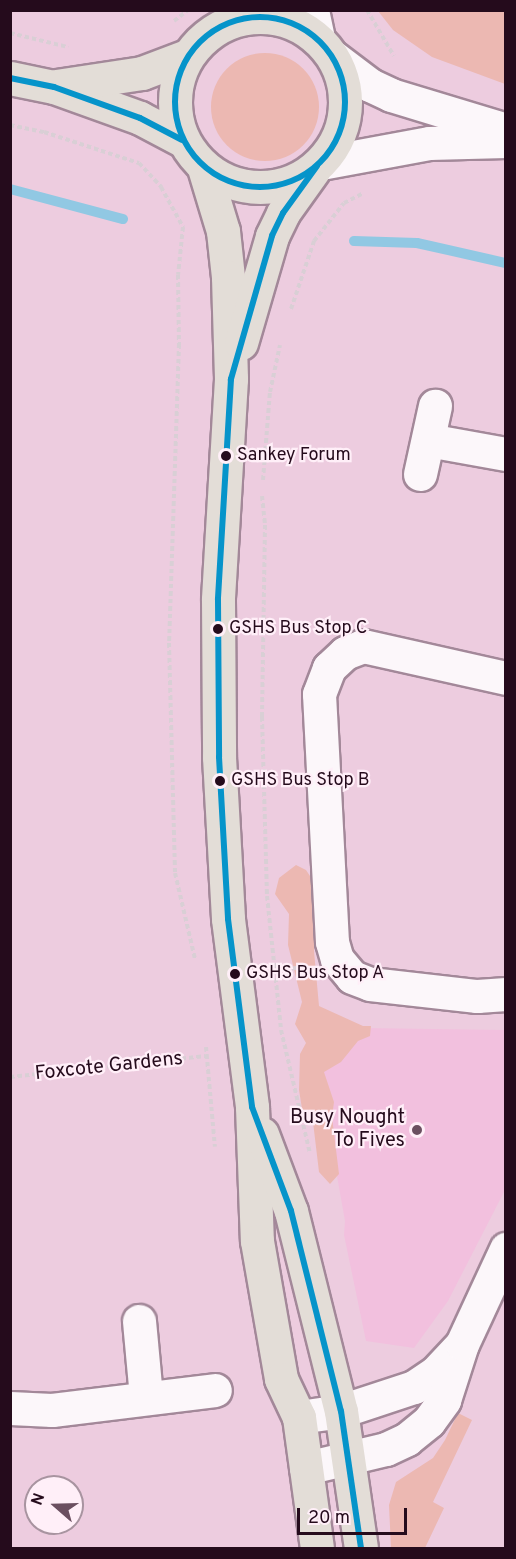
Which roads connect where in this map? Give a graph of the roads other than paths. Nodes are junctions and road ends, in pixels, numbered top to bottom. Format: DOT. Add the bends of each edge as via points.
graph roads {
  1 [pos="232,17"];
  2 [pos="321,36"];
  3 [pos="187,56"];
  4 [pos="10,78"];
  5 [pos="54,87"];
  6 [pos="506,130"];
  7 [pos="182,140"];
  8 [pos="506,141"];
  9 [pos="319,164"];
  10 [pos="204,168"];
  11 [pos="231,379"];
  12 [pos="435,406"];
  13 [pos="428,440"];
  14 [pos="506,454"];
  15 [pos="420,474"];
  16 [pos="506,678"];
  17 [pos="506,994"];
  18 [pos="252,1107"];
  19 [pos="506,1249"];
  20 [pos="496,1295"];
  21 [pos="139,1321"];
  22 [pos="462,1344"];
  23 [pos="215,1390"];
  24 [pos="146,1396"];
  25 [pos="10,1408"];
  26 [pos="341,1411"];
  27 [pos="298,1417"];
  28 [pos="349,1459"];
  29 [pos="306,1468"];
  30 [pos="317,1548"];
  31 [pos="361,1548"];
  1 -- 2 [label="main road" via="275,18"];
  1 -- 3 [label="main road" via="205,36"];
  2 -- 6 [label="street" via="370,85"];
  2 -- 9 [label="main road" via="344,84 345,112 337,139"];
  3 -- 5 [label="main road" via="142,73"];
  3 -- 7 [label="main road" via="176,83 174,112"];
  4 -- 5 [label="main road"];
  5 -- 7 [label="main road" via="140,118"];
  7 -- 10 [label="main road"];
  8 -- 9 [label="street" via="429,143"];
  9 -- 10 [label="main road" via="297,180 265,188 225,181"];
  9 -- 11 [label="main road" via="283,213 272,236"];
  10 -- 11 [label="main road" via="223,231"];
  11 -- 18 [label="main road" via="218,600 219,757 228,919"];
  12 -- 13 [label="street"];
  13 -- 14 [label="street"];
  13 -- 15 [label="street"];
  16 -- 17 [label="street" via="363,646 345,652 328,668 319,694 332,942 337,959 352,976 370,984 477,996"];
  18 -- 26 [label="main road" via="291,1211"];
  18 -- 27 [label="main road" via="257,1241 281,1379"];
  19 -- 20 [label="street"];
  20 -- 22 [label="street"];
  21 -- 24 [label="street"];
  22 -- 26 [label="street" via="435,1373 414,1387"];
  22 -- 28 [label="street" via="444,1400 429,1421 407,1440"];
  23 -- 24 [label="street"];
  24 -- 25 [label="street" via="52,1410"];
  26 -- 27 [label="street"];
  26 -- 28 [label="main road"];
  27 -- 29 [label="main road"];
  28 -- 29 [label="street"];
  28 -- 31 [label="main road"];
  29 -- 30 [label="main road"];
}
